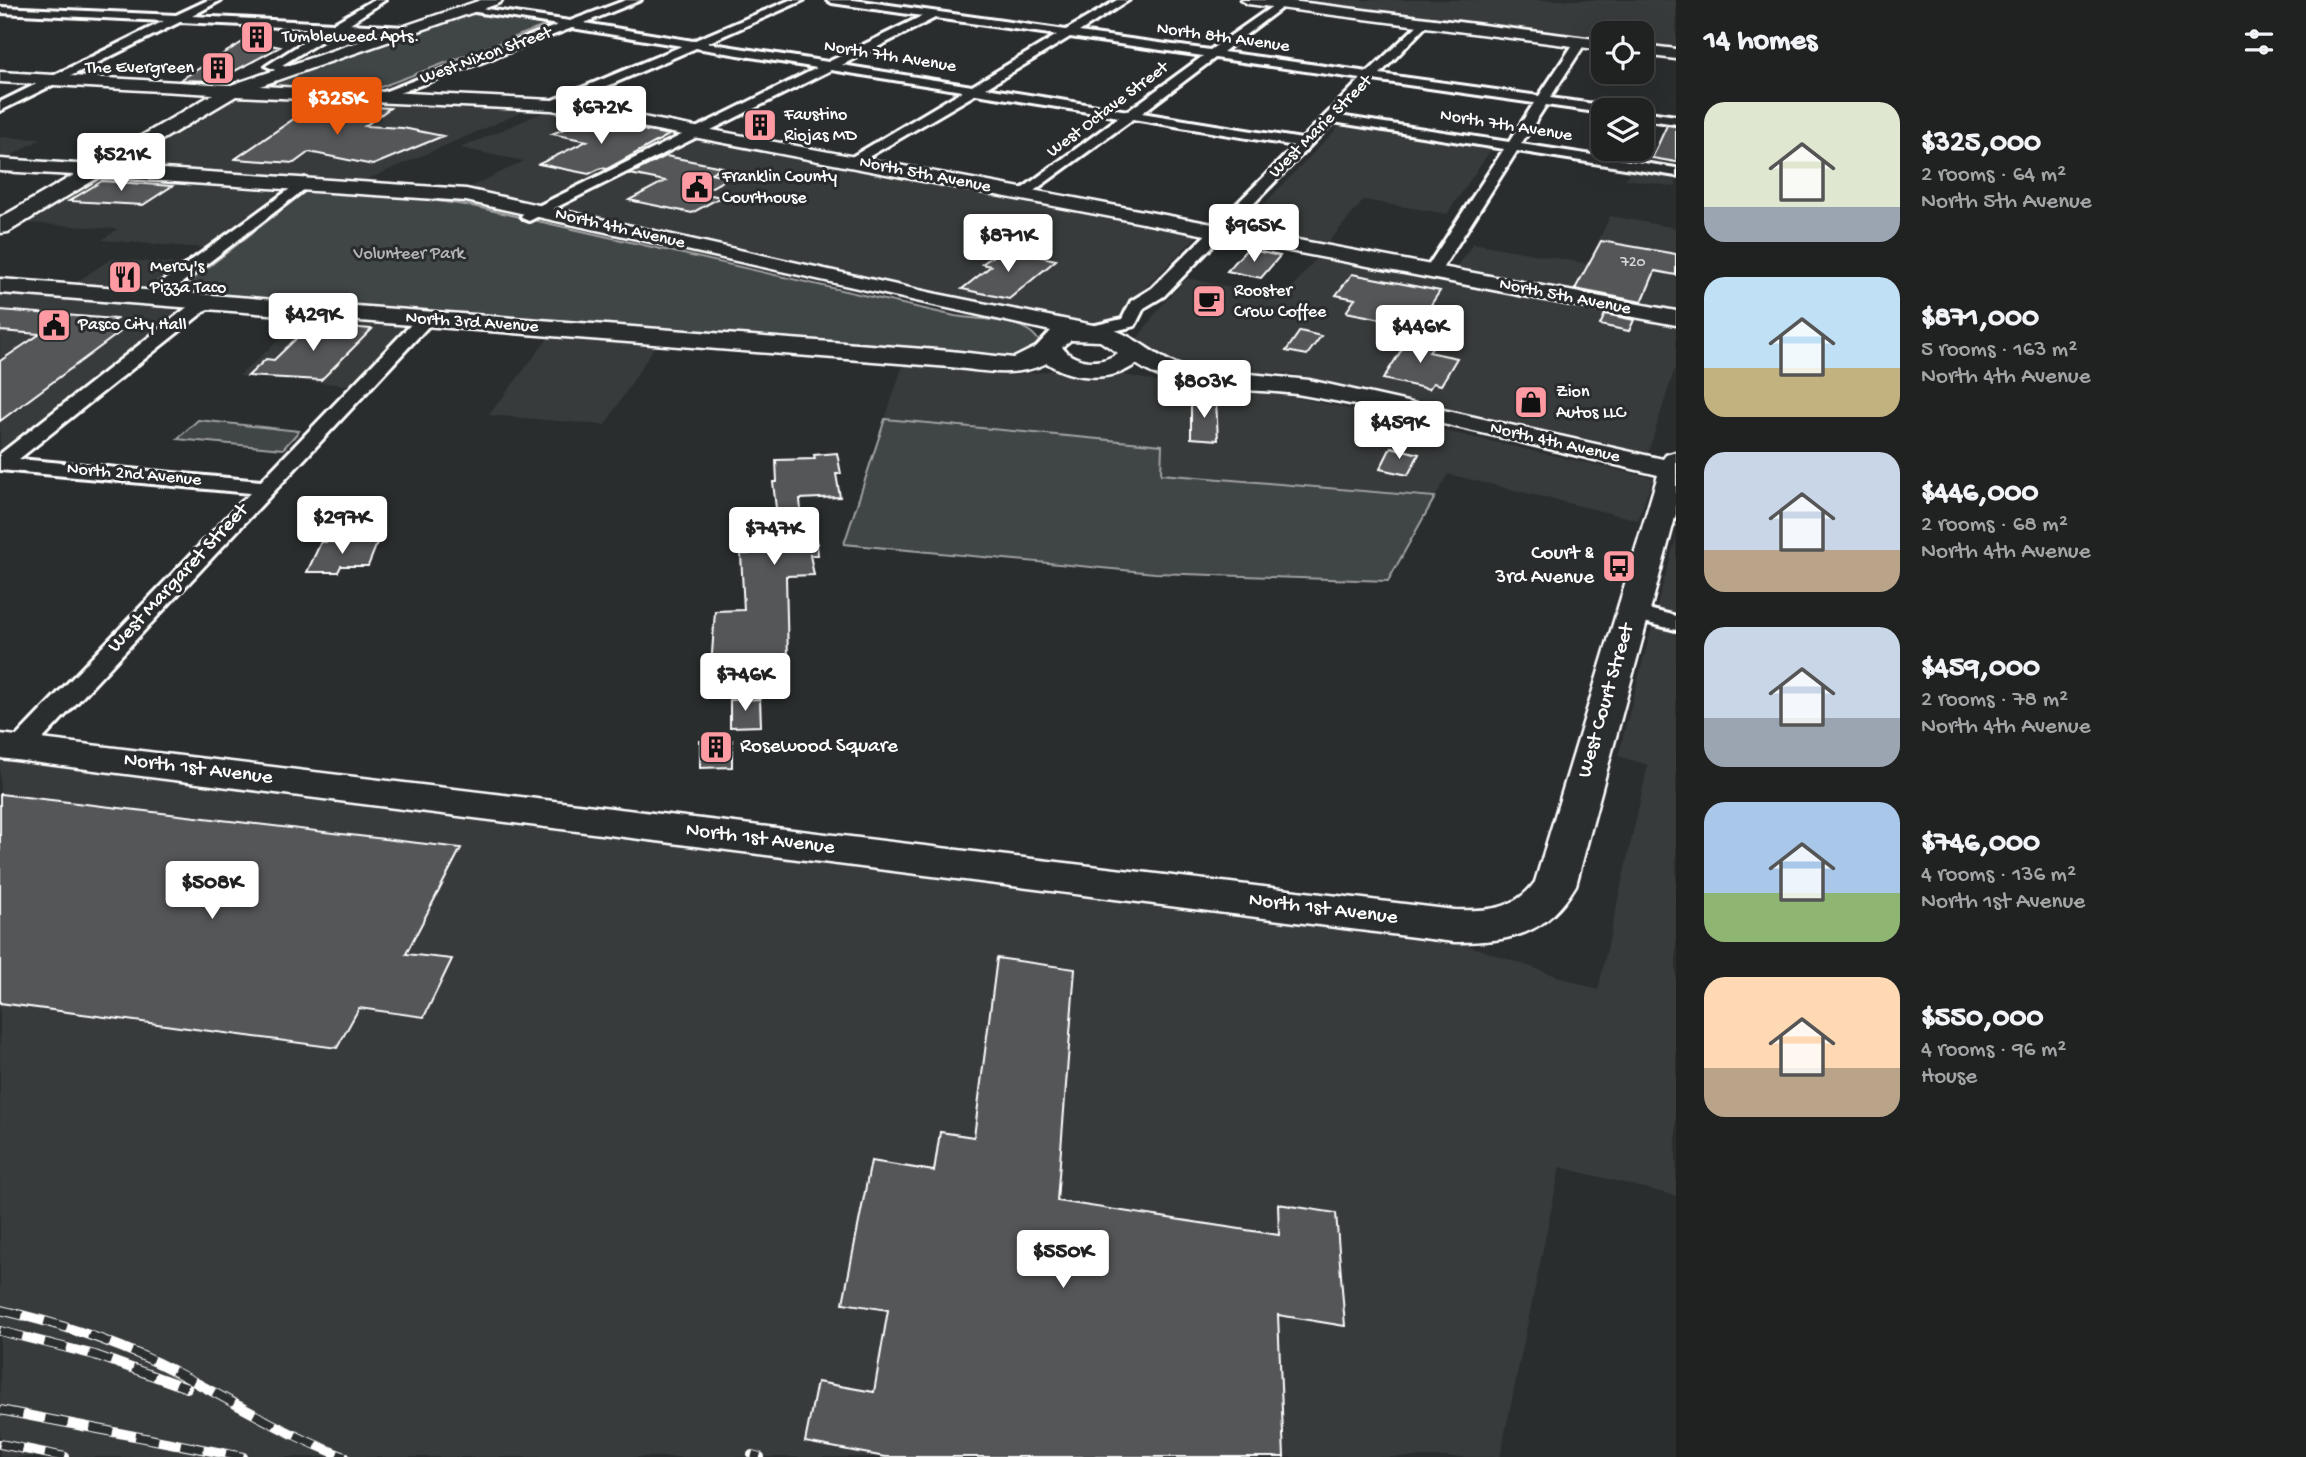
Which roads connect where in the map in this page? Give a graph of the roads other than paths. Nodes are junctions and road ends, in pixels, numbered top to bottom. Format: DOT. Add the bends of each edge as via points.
graph roads {
  1 [pos="50,0"];
  2 [pos="216,0"];
  3 [pos="380,0"];
  4 [pos="495,0"];
  5 [pos="636,0"];
  6 [pos="799,0"];
  7 [pos="832,0"];
  8 [pos="1124,0"];
  9 [pos="1248,0"];
  10 [pos="1280,4"];
  11 [pos="952,5"];
  12 [pos="470,8"];
  13 [pos="0,10"];
  14 [pos="24,11"];
  15 [pos="933,14"];
  16 [pos="178,19"];
  17 [pos="0,21"];
  18 [pos="1424,22"];
  19 [pos="571,24"];
  20 [pos="336,26"];
  21 [pos="406,30"];
  22 [pos="1068,33"];
  23 [pos="1580,42"];
  24 [pos="1591,43"];
  25 [pos="694,45"];
  26 [pos="1654,51"];
  27 [pos="1213,54"];
  28 [pos="1676,54"];
  29 [pos="829,66"];
  30 [pos="285,70"];
  31 [pos="1371,76"];
  32 [pos="0,77"];
  33 [pos="54,80"];
  34 [pos="233,90"];
  35 [pos="973,90"];
  36 [pos="374,98"];
  37 [pos="1542,101"];
  38 [pos="552,105"];
  39 [pos="0,107"];
  40 [pos="1591,108"];
  41 [pos="1130,115"];
  42 [pos="1654,117"];
  43 [pos="1330,118"];
  44 [pos="1676,120"];
  45 [pos="697,132"];
  46 [pos="1304,144"];
  47 [pos="1513,146"];
  48 [pos="853,162"];
  49 [pos="0,165"];
  50 [pos="95,171"];
  51 [pos="1676,172"];
  52 [pos="301,185"];
  53 [pos="1024,194"];
  54 [pos="534,214"];
  55 [pos="0,228"];
  56 [pos="1218,231"];
  57 [pos="1432,272"];
  58 [pos="0,286"];
  59 [pos="1158,292"];
  60 [pos="151,298"];
  61 [pos="205,302"];
  62 [pos="1676,318"];
  63 [pos="426,319"];
  64 [pos="1085,332"];
  65 [pos="1130,347"];
  66 [pos="1049,349"];
  67 [pos="903,356"];
  68 [pos="1088,367"];
  69 [pos="1228,381"];
  70 [pos="1,464"];
  71 [pos="1675,467"];
  72 [pos="266,488"];
  73 [pos="1632,612"];
  74 [pos="1676,623"];
  75 [pos="10,747"];
  76 [pos="1520,919"];
  1 -- 14 [label="street"];
  2 -- 16 [label="street"];
  3 -- 20 [label="street"];
  4 -- 12 [label="street"];
  5 -- 19 [label="street, West Nixon Street"];
  6 -- 25 [label="street"];
  7 -- 15 [label="street, North 8th Avenue"];
  8 -- 22 [label="street"];
  9 -- 10 [label="street"];
  10 -- 18 [label="street"];
  10 -- 27 [label="street, West Octave Street"];
  11 -- 15 [label="street"];
  12 -- 19 [label="street, North 7th Avenue"];
  12 -- 21 [label="street"];
  13 -- 14 [label="street"];
  14 -- 16 [label="street"];
  14 -- 17 [label="street"];
  15 -- 22 [label="street, North 8th Avenue"];
  15 -- 29 [label="street"];
  16 -- 20 [label="street"];
  16 -- 33 [label="street"];
  18 -- 23 [label="street"];
  18 -- 31 [label="street, West Marie Street"];
  19 -- 25 [label="street, North 7th Avenue"];
  19 -- 36 [label="street, West Nixon Street"];
  20 -- 21 [label="street"];
  20 -- 30 [label="street" via="272,66"];
  21 -- 30 [label="street"];
  22 -- 27 [label="street, North 8th Avenue"];
  22 -- 35 [label="street"];
  23 -- 24 [label="street"];
  23 -- 37 [label="street"];
  25 -- 29 [label="street, North 7th Avenue"];
  25 -- 38 [label="street"];
  26 -- 28 [label="street"];
  27 -- 31 [label="street, North 8th Avenue"];
  27 -- 41 [label="street, West Octave Street"];
  29 -- 35 [label="street, North 7th Avenue"];
  29 -- 45 [label="street"];
  30 -- 34 [label="street"];
  31 -- 37 [label="street, North 8th Avenue"];
  31 -- 43 [label="street, West Marie Street"];
  32 -- 33 [label="street, North 5th Avenue"];
  33 -- 34 [label="street, North 5th Avenue"];
  33 -- 39 [label="street"];
  34 -- 36 [label="street, North 5th Avenue"];
  34 -- 50 [label="street"];
  35 -- 41 [label="street, North 7th Avenue"];
  35 -- 48 [label="street"];
  36 -- 38 [label="street, North 5th Avenue"];
  37 -- 40 [label="street, North 8th Avenue"];
  37 -- 47 [label="street"];
  38 -- 45 [label="street, North 5th Avenue"];
  41 -- 46 [label="street, North 7th Avenue"];
  41 -- 53 [label="street, West Octave Street"];
  42 -- 44 [label="street"];
  43 -- 46 [label="street, West Marie Street"];
  43 -- 47 [label="street, North 7th Avenue"];
  45 -- 48 [label="street, North 5th Avenue"];
  45 -- 54 [label="street"];
  46 -- 56 [label="street, West Marie Street"];
  47 -- 51 [label="street, North 7th Avenue"];
  47 -- 57 [label="street"];
  48 -- 53 [label="street, North 5th Avenue"];
  49 -- 50 [label="street, North 4th Avenue"];
  50 -- 52 [label="street, North 4th Avenue" via="209,183"];
  50 -- 55 [label="street"];
  52 -- 54 [label="street, North 4th Avenue" via="454,194"];
  52 -- 60 [label="street"];
  53 -- 56 [label="street, North 5th Avenue"];
  54 -- 64 [label="street, North 4th Avenue"];
  54 -- 66 [label="street, North 4th Avenue" via="938,309 1016,322 1038,334"];
  56 -- 57 [label="street, North 5th Avenue"];
  56 -- 59 [label="street, West Marie Street"];
  57 -- 62 [label="street, North 5th Avenue"];
  58 -- 60 [label="street, North 3rd Avenue"];
  59 -- 64 [label="street, West Marie Street" via="1137,305 1125,325"];
  59 -- 65 [label="street, West Marie Street" via="1144,323 1131,337"];
  60 -- 61 [label="street, North 3rd Avenue"];
  61 -- 63 [label="street, North 3rd Avenue"];
  61 -- 70 [label="street"];
  63 -- 67 [label="street, North 3rd Avenue"];
  63 -- 72 [label="street, West Margaret Street"];
  64 -- 65 [label="street, North 4th Avenue" via="1111,336"];
  64 -- 66 [label="street, North 3rd Avenue" via="1062,336 1050,343"];
  65 -- 68 [label="street" via="1131,355 1122,363"];
  65 -- 69 [label="street, North 4th Avenue" via="1167,371"];
  66 -- 67 [label="street, North 3rd Avenue" via="1032,362 1002,367"];
  66 -- 68 [label="street, North 4th Avenue" via="1062,361"];
  67 -- 68 [label="street, North 3rd Avenue" via="996,373"];
  68 -- 69 [label="street, North 4th Avenue" via="1176,383"];
  69 -- 71 [label="street, North 4th Avenue" via="1300,386"];
  70 -- 72 [label="street, North 2nd Avenue"];
  71 -- 73 [label="street, West Court Street"];
  72 -- 75 [label="street, West Margaret Street"];
  73 -- 74 [label="street"];
  73 -- 76 [label="street, West Court Street" via="1555,885 1546,900"];
  75 -- 76 [label="street, North 1st Avenue" via="1454,926 1500,925"];
}
